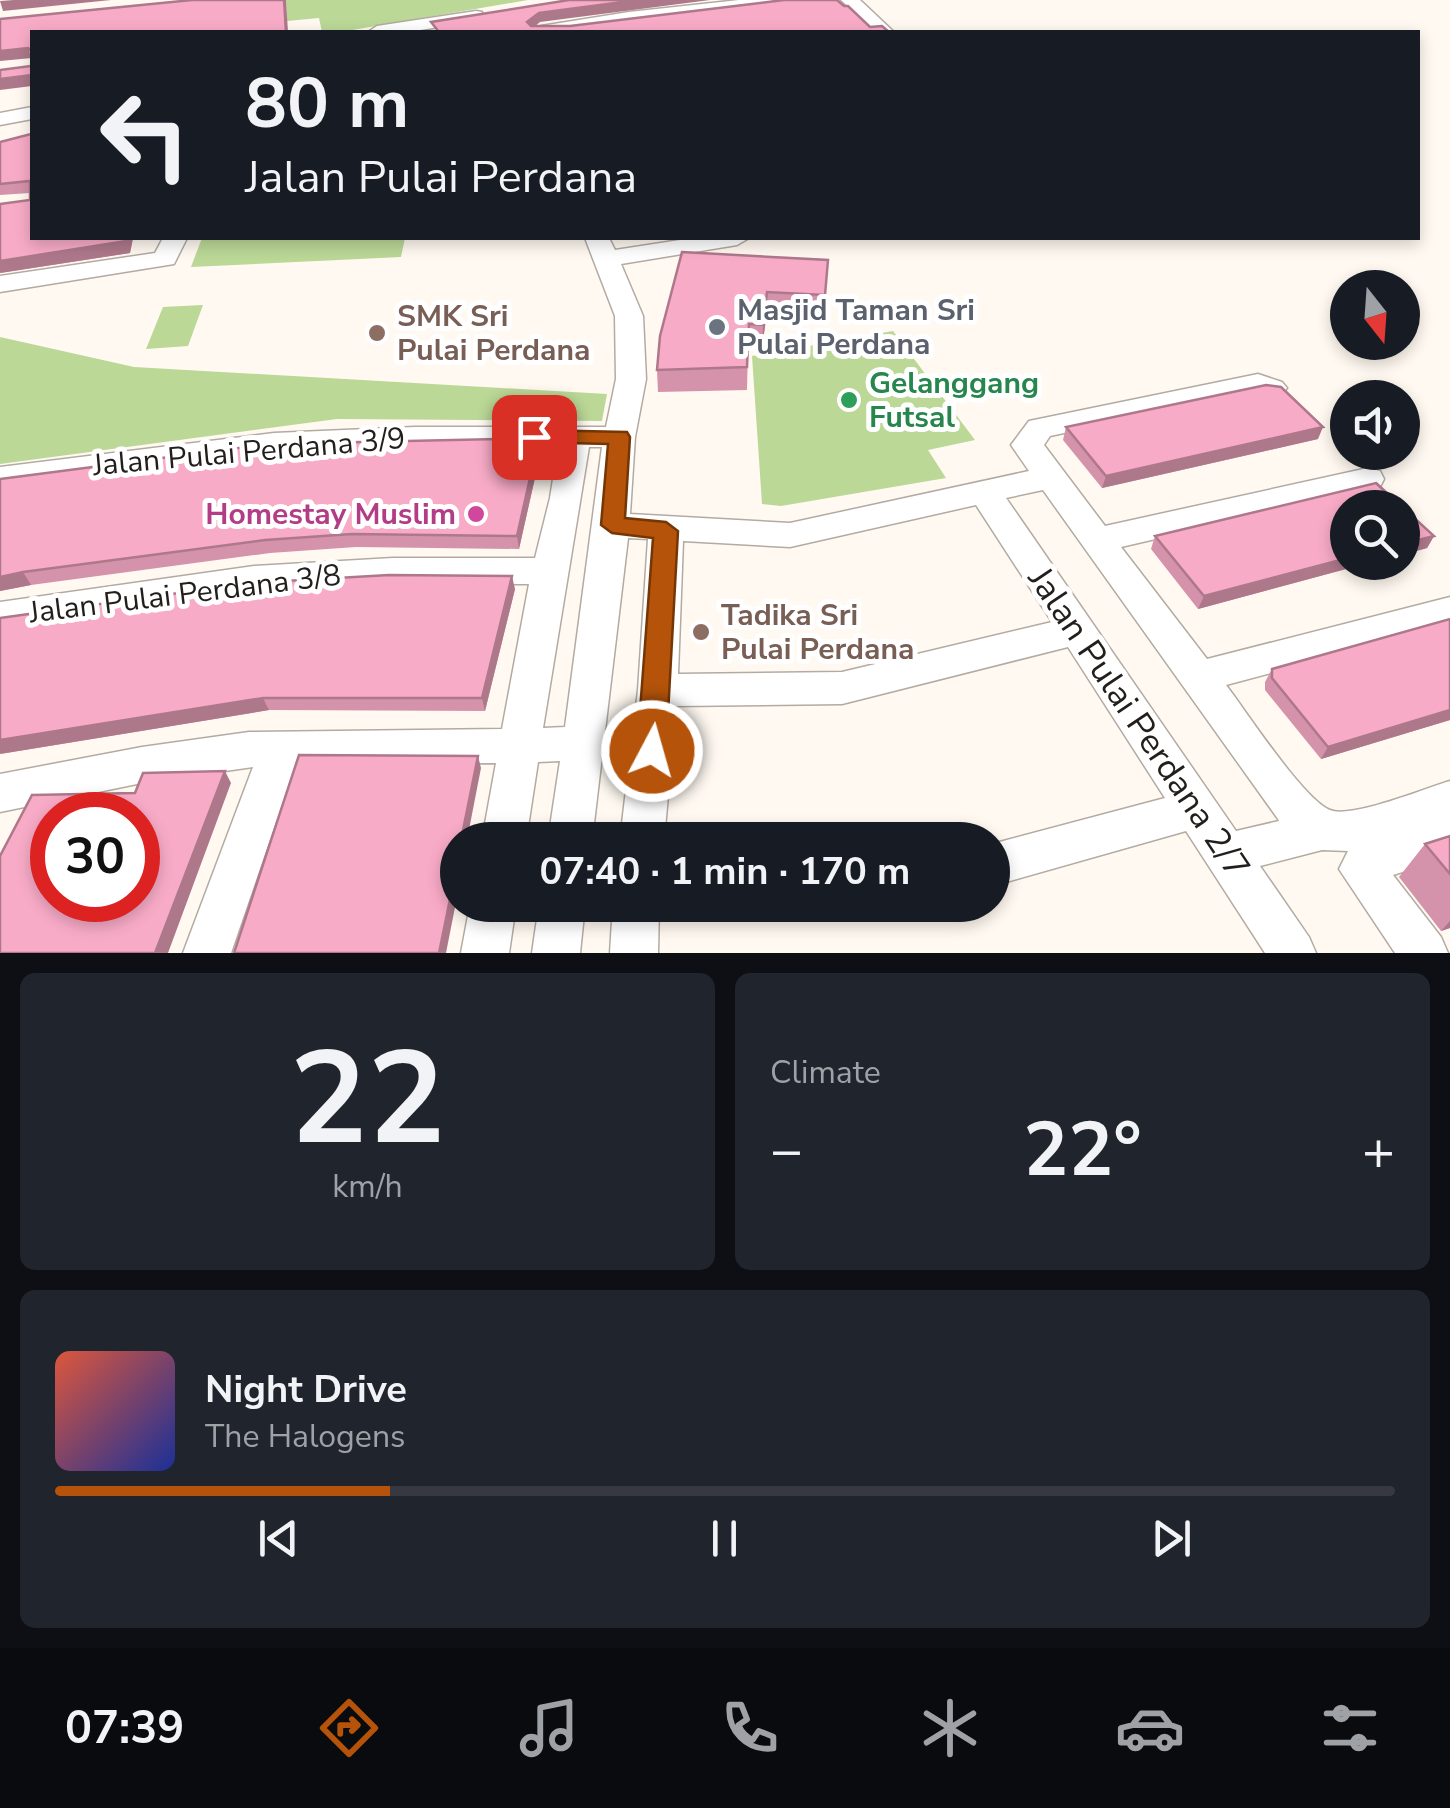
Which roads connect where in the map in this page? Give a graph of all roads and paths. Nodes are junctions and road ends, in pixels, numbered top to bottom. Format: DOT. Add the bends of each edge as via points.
graph roads {
  1 [pos="788,0"];
  2 [pos="850,0"];
  3 [pos="490,14"];
  4 [pos="634,25"];
  5 [pos="390,30"];
  6 [pos="568,30"];
  7 [pos="883,30"];
  8 [pos="30,112"];
  9 [pos="0,119"];
  10 [pos="710,240"];
  11 [pos="170,248"];
  12 [pos="602,248"];
  13 [pos="0,284"];
  14 [pos="1272,388"];
  15 [pos="574,437"];
  16 [pos="620,437"];
  17 [pos="1051,477"];
  18 [pos="0,478"];
  19 [pos="1368,479"];
  20 [pos="986,494"];
  21 [pos="612,525"];
  22 [pos="666,531"];
  23 [pos="1098,540"];
  24 [pos="549,571"];
  25 [pos="1450,611"];
  26 [pos="0,616"];
  27 [pos="1079,630"];
  28 [pos="1198,677"];
  29 [pos="658,690"];
  30 [pos="581,743"];
  31 [pos="281,747"];
  32 [pos="520,747"];
  33 [pos="0,793"];
  34 [pos="1450,800"];
  35 [pos="1195,809"];
  36 [pos="507,822"];
  37 [pos="572,822"];
  38 [pos="644,822"];
  39 [pos="1322,830"];
  40 [pos="1450,837"];
  41 [pos="1226,854"];
  42 [pos="1010,859"];
  43 [pos="490,922"];
  44 [pos="560,922"];
  45 [pos="635,922"];
  46 [pos="207,953"];
  47 [pos="485,953"];
  48 [pos="556,953"];
  49 [pos="634,953"];
  50 [pos="1292,953"];
  51 [pos="1424,953"];
  1 -- 4 [label="street"];
  2 -- 7 [label="street"];
  3 -- 5 [label="street"];
  4 -- 6 [label="street"];
  8 -- 9 [label="street"];
  10 -- 12 [label="street"];
  11 -- 13 [label="street"];
  12 -- 16 [label="street" via="628,316 631,379"];
  14 -- 17 [label="street" via="1258,383 1040,428 1028,446"];
  15 -- 16 [label="street, Jalan Pulai Perdana 3/9"];
  15 -- 18 [label="street, Jalan Pulai Perdana 3/9" via="274,443"];
  15 -- 24 [label="street"];
  16 -- 21 [label="street"];
  17 -- 20 [label="street"];
  17 -- 23 [label="street"];
  19 -- 23 [label="street"];
  20 -- 22 [label="street" via="790,535"];
  20 -- 27 [label="street, Jalan Pulai Perdana 2/7"];
  21 -- 22 [label="street"];
  21 -- 30 [label="street"];
  22 -- 29 [label="street"];
  23 -- 28 [label="street"];
  24 -- 26 [label="street, Jalan Pulai Perdana 3/8" via="254,579"];
  24 -- 32 [label="street"];
  25 -- 28 [label="street"];
  27 -- 29 [label="street" via="842,688"];
  27 -- 35 [label="street, Jalan Pulai Perdana 2/7"];
  28 -- 39 [label="street" via="1294,806"];
  29 -- 38 [label="street"];
  30 -- 32 [label="street"];
  30 -- 37 [label="street"];
  31 -- 32 [label="street"];
  31 -- 33 [label="street"];
  31 -- 46 [label="street"];
  32 -- 36 [label="street"];
  34 -- 39 [label="street" via="1349,831"];
  35 -- 41 [label="street, Jalan Pulai Perdana 2/7"];
  35 -- 42 [label="street"];
  39 -- 41 [label="street"];
  40 -- 51 [label="street" via="1365,863 1361,870"];
  41 -- 50 [label="street, Jalan Pulai Perdana 2/7"];
  43 -- 47 [label="street"];
  44 -- 48 [label="street"];
  45 -- 49 [label="street"];
}
